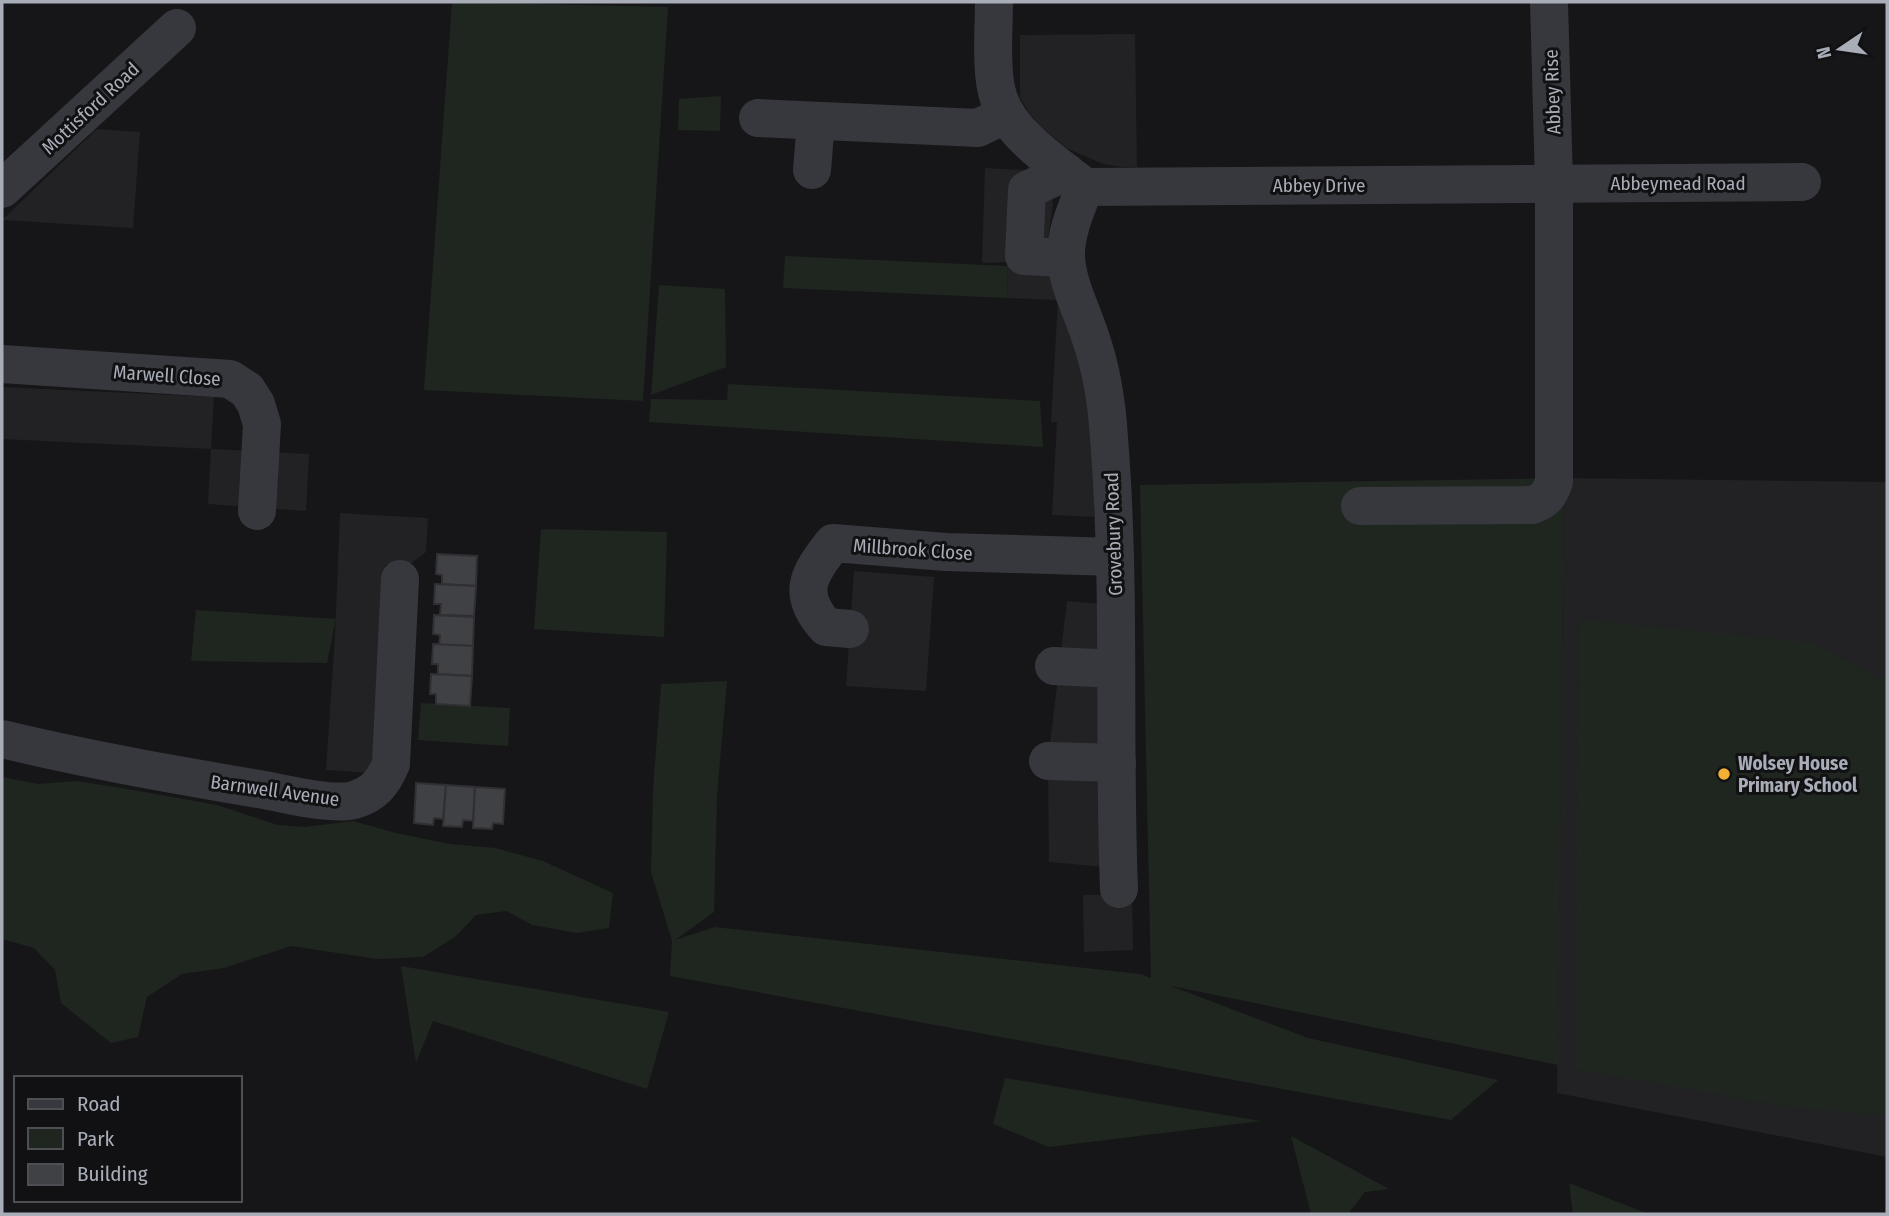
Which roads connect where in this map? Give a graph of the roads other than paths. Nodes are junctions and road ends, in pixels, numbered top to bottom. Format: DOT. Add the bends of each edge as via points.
graph roads {
  1 [pos="993,2"];
  2 [pos="1549,2"];
  3 [pos="177,27"];
  4 [pos="1006,114"];
  5 [pos="758,118"];
  6 [pos="816,121"];
  7 [pos="812,170"];
  8 [pos="1075,179"];
  9 [pos="1802,182"];
  10 [pos="1554,183"];
  11 [pos="2,188"];
  12 [pos="1066,258"];
  13 [pos="2,365"];
  14 [pos="1360,506"];
  15 [pos="257,511"];
  16 [pos="1115,556"];
  17 [pos="400,579"];
  18 [pos="850,629"];
  19 [pos="1054,666"];
  20 [pos="1116,669"];
  21 [pos="2,739"];
  22 [pos="1048,761"];
  23 [pos="1117,763"];
  24 [pos="1119,889"];
  1 -- 4 [label="street" via="995,82"];
  2 -- 10 [label="street, Abbey Rise"];
  3 -- 11 [label="street, Mottisford Road"];
  4 -- 6 [label="street" via="978,128"];
  4 -- 8 [label="street" via="1022,134"];
  5 -- 6 [label="street"];
  6 -- 7 [label="street"];
  8 -- 10 [label="street, Abbey Drive"];
  8 -- 12 [label="street, Grovebury Road"];
  8 -- 12 [label="street" via="1027,190 1024,256"];
  9 -- 10 [label="street, Abbeymead Road"];
  10 -- 14 [label="street, Abbey Rise" via="1554,482 1549,495 1532,505"];
  12 -- 16 [label="street, Grovebury Road" via="1106,401"];
  13 -- 15 [label="street, Marwell Close" via="230,379 247,390 262,424"];
  16 -- 18 [label="street, Millbrook Close" via="946,552 833,543 814,567 807,590 813,613 826,627"];
  16 -- 20 [label="street, Grovebury Road"];
  17 -- 21 [label="street, Barnwell Avenue" via="391,764 384,780 368,794 332,801 154,772"];
  19 -- 20 [label="street"];
  20 -- 23 [label="street, Grovebury Road"];
  22 -- 23 [label="street"];
  23 -- 24 [label="street, Grovebury Road"];
}
